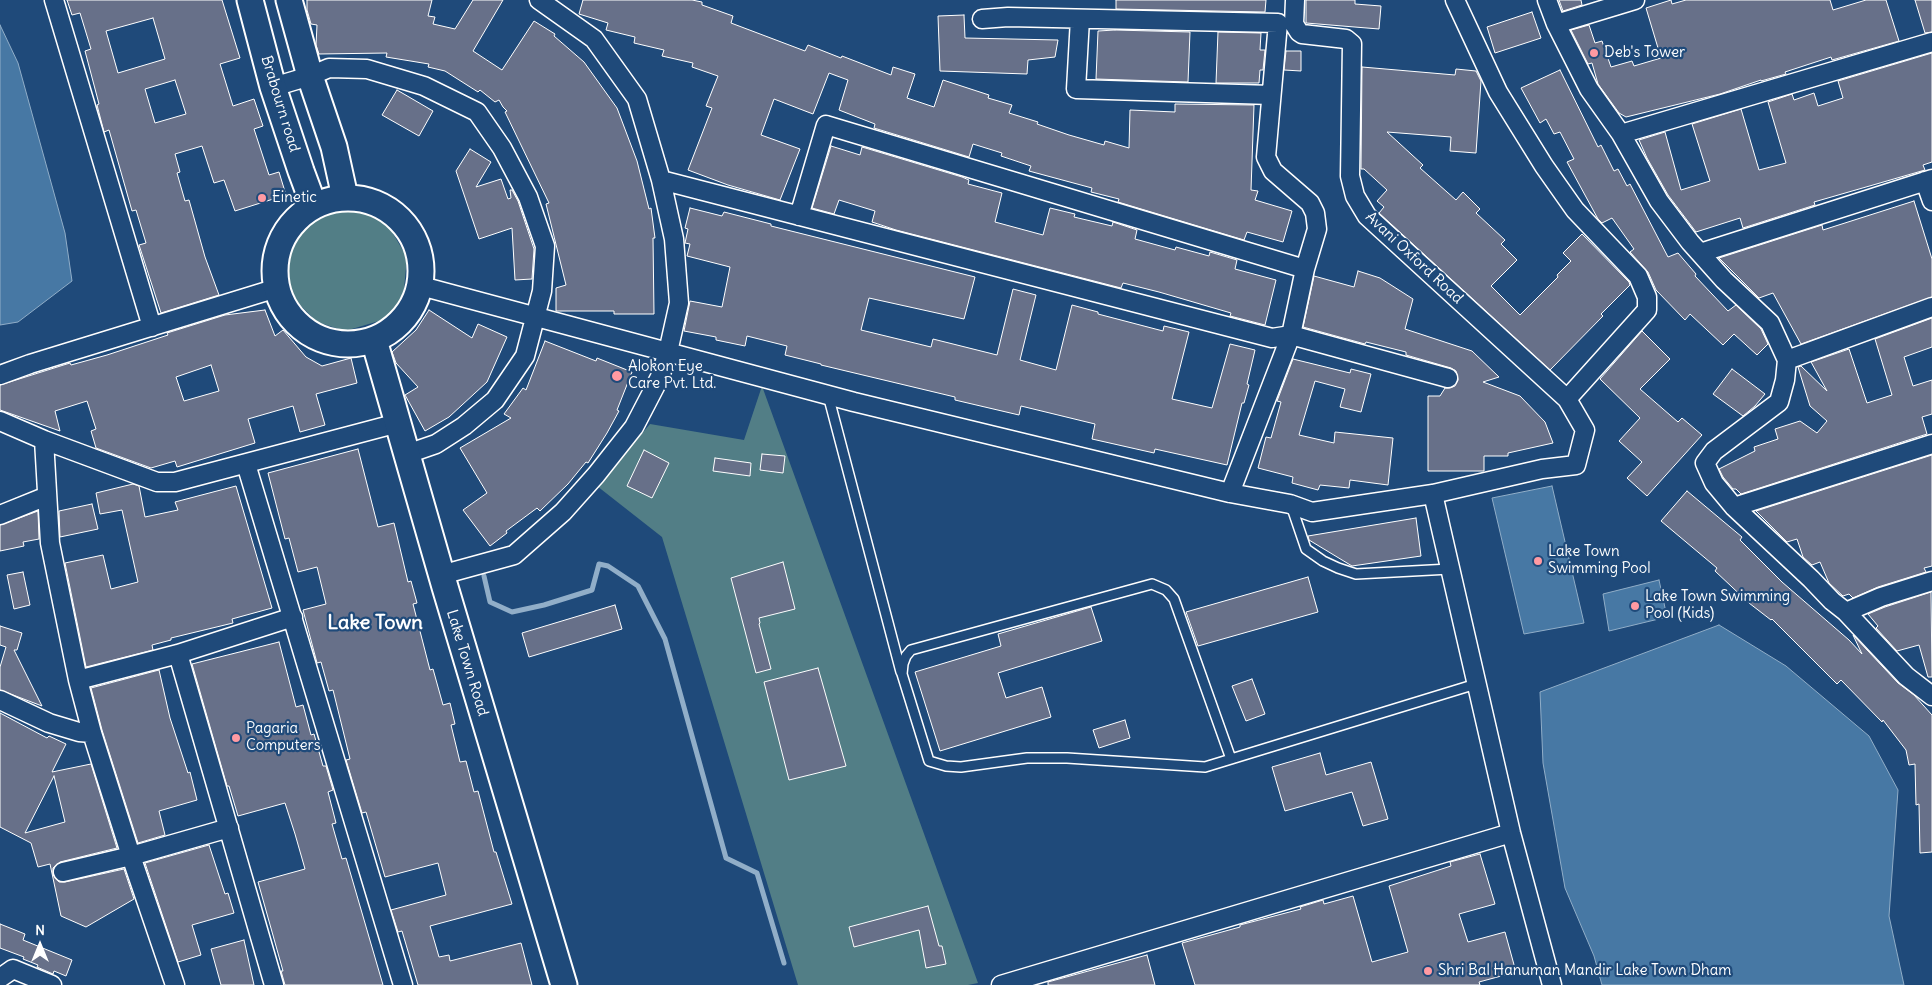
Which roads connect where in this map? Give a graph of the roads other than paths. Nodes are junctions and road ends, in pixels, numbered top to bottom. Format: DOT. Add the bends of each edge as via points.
graph roads {
  1 [pos="54,0"];
  2 [pos="250,0"];
  3 [pos="289,0"];
  4 [pos="539,0"];
  5 [pos="1296,0"];
  6 [pos="1455,0"];
  7 [pos="1547,0"];
  8 [pos="1635,0"];
  9 [pos="1007,8"];
  10 [pos="982,19"];
  11 [pos="1080,19"];
  12 [pos="1556,24"];
  13 [pos="1932,42"];
  14 [pos="310,76"];
  15 [pos="273,87"];
  16 [pos="1271,95"];
  17 [pos="1621,134"];
  18 [pos="661,180"];
  19 [pos="1929,180"];
  20 [pos="345,197"];
  21 [pos="1932,201"];
  22 [pos="314,206"];
  23 [pos="799,216"];
  24 [pos="1700,253"];
  25 [pos="1305,269"];
  26 [pos="420,286"];
  27 [pos="277,288"];
  28 [pos="1932,307"];
  29 [pos="536,317"];
  30 [pos="152,327"];
  31 [pos="1291,335"];
  32 [pos="374,340"];
  33 [pos="668,352"];
  34 [pos="1787,360"];
  35 [pos="0,375"];
  36 [pos="1448,378"];
  37 [pos="828,395"];
  38 [pos="1568,399"];
  39 [pos="0,421"];
  40 [pos="398,423"];
  41 [pos="44,440"];
  42 [pos="1932,444"];
  43 [pos="407,454"];
  44 [pos="246,464"];
  45 [pos="1230,493"];
  46 [pos="1433,494"];
  47 [pos="48,496"];
  48 [pos="1290,504"];
  49 [pos="1734,507"];
  50 [pos="0,515"];
  51 [pos="1450,569"];
  52 [pos="441,575"];
  53 [pos="1932,582"];
  54 [pos="1846,612"];
  55 [pos="293,618"];
  56 [pos="178,654"];
  57 [pos="902,674"];
  58 [pos="78,680"];
  59 [pos="1476,684"];
  60 [pos="1932,696"];
  61 [pos="0,700"];
  62 [pos="92,733"];
  63 [pos="1231,759"];
  64 [pos="228,828"];
  65 [pos="1511,833"];
  66 [pos="131,856"];
  67 [pos="63,872"];
  68 [pos="0,978"];
  69 [pos="52,985"];
  70 [pos="174,985"];
  71 [pos="274,985"];
  72 [pos="403,985"];
  73 [pos="564,985"];
  74 [pos="1001,985"];
  75 [pos="1552,985"];
  1 -- 30 [label="street"];
  2 -- 15 [label="street, Brabourn road"];
  3 -- 14 [label="street"];
  4 -- 18 [label="street" via="594,39 637,99"];
  5 -- 38 [label="street, Avani Oxford Road" via="1294,24 1299,32 1346,39 1352,44 1350,176 1355,196 1367,216"];
  6 -- 38 [label="street" via="1498,92 1544,166 1575,210 1638,276 1647,296 1646,310"];
  7 -- 12 [label="street"];
  8 -- 12 [label="street"];
  9 -- 10 [label="street"];
  9 -- 11 [label="street"];
  11 -- 16 [label="street" via="1076,89"];
  11 -- 16 [label="street" via="1278,23"];
  12 -- 17 [label="street" via="1589,89"];
  13 -- 17 [label="street"];
  14 -- 15 [label="street"];
  14 -- 20 [label="street" via="334,147"];
  14 -- 29 [label="street" via="329,68 367,69 424,86 476,112 502,148 528,197 544,246 542,290"];
  15 -- 22 [label="street, Brabourn road"];
  16 -- 25 [label="street" via="1266,157 1273,171 1316,212 1316,229"];
  17 -- 24 [label="street" via="1659,201"];
  18 -- 23 [label="street"];
  18 -- 33 [label="street" via="674,239 679,303"];
  19 -- 21 [label="street"];
  19 -- 24 [label="street"];
  20 -- 22 [label="street"];
  20 -- 26 [label="street" via="372,201 395,214 407,227 421,259"];
  22 -- 27 [label="street" via="298,217 286,232 274,269"];
  23 -- 25 [label="street" via="826,125"];
  23 -- 31 [label="street" via="1272,338"];
  24 -- 34 [label="street" via="1770,323"];
  25 -- 31 [label="street"];
  26 -- 29 [label="street"];
  26 -- 32 [label="street" via="412,309 395,327"];
  27 -- 30 [label="street"];
  27 -- 32 [label="street" via="284,307 314,336 347,343"];
  28 -- 34 [label="street"];
  29 -- 33 [label="street"];
  29 -- 43 [label="street" via="525,356 495,400 436,444"];
  30 -- 35 [label="street"];
  31 -- 36 [label="street"];
  31 -- 45 [label="street"];
  32 -- 40 [label="street, Lake Town Road"];
  33 -- 37 [label="street"];
  33 -- 52 [label="street" via="660,376 634,427 563,512 514,555"];
  34 -- 49 [label="street" via="1779,402 1714,451 1705,462 1714,483"];
  37 -- 45 [label="street"];
  37 -- 57 [label="lane"];
  38 -- 46 [label="street, Avani Oxford Road" via="1585,430 1576,464"];
  39 -- 41 [label="street"];
  40 -- 43 [label="street, Lake Town Road"];
  40 -- 44 [label="street"];
  41 -- 44 [label="street" via="157,482 175,482"];
  41 -- 47 [label="street"];
  42 -- 49 [label="street"];
  43 -- 52 [label="street, Lake Town Road"];
  44 -- 55 [label="street"];
  45 -- 48 [label="street"];
  46 -- 48 [label="street" via="1312,512"];
  46 -- 51 [label="street"];
  47 -- 50 [label="street"];
  47 -- 58 [label="street" via="50,543"];
  48 -- 51 [label="lane" via="1306,549 1338,568 1356,574"];
  49 -- 54 [label="street"];
  51 -- 59 [label="street"];
  52 -- 73 [label="street, Lake Town Road"];
  53 -- 54 [label="street" via="1881,597"];
  54 -- 60 [label="street" via="1906,676"];
  55 -- 56 [label="street"];
  55 -- 72 [label="street"];
  56 -- 58 [label="street"];
  56 -- 64 [label="street"];
  57 -- 63 [label="lane" via="929,761 946,766 1027,758 1068,758 1205,767"];
  57 -- 63 [label="lane" via="906,656 912,650 1152,584 1166,590 1174,599"];
  58 -- 62 [label="street"];
  59 -- 63 [label="lane"];
  59 -- 65 [label="street"];
  61 -- 62 [label="street" via="49,722"];
  62 -- 66 [label="street"];
  64 -- 66 [label="street"];
  64 -- 71 [label="street"];
  65 -- 74 [label="street"];
  65 -- 75 [label="street"];
  66 -- 67 [label="street"];
  66 -- 70 [label="street"];
  68 -- 69 [label="street" via="13,969"];
}
